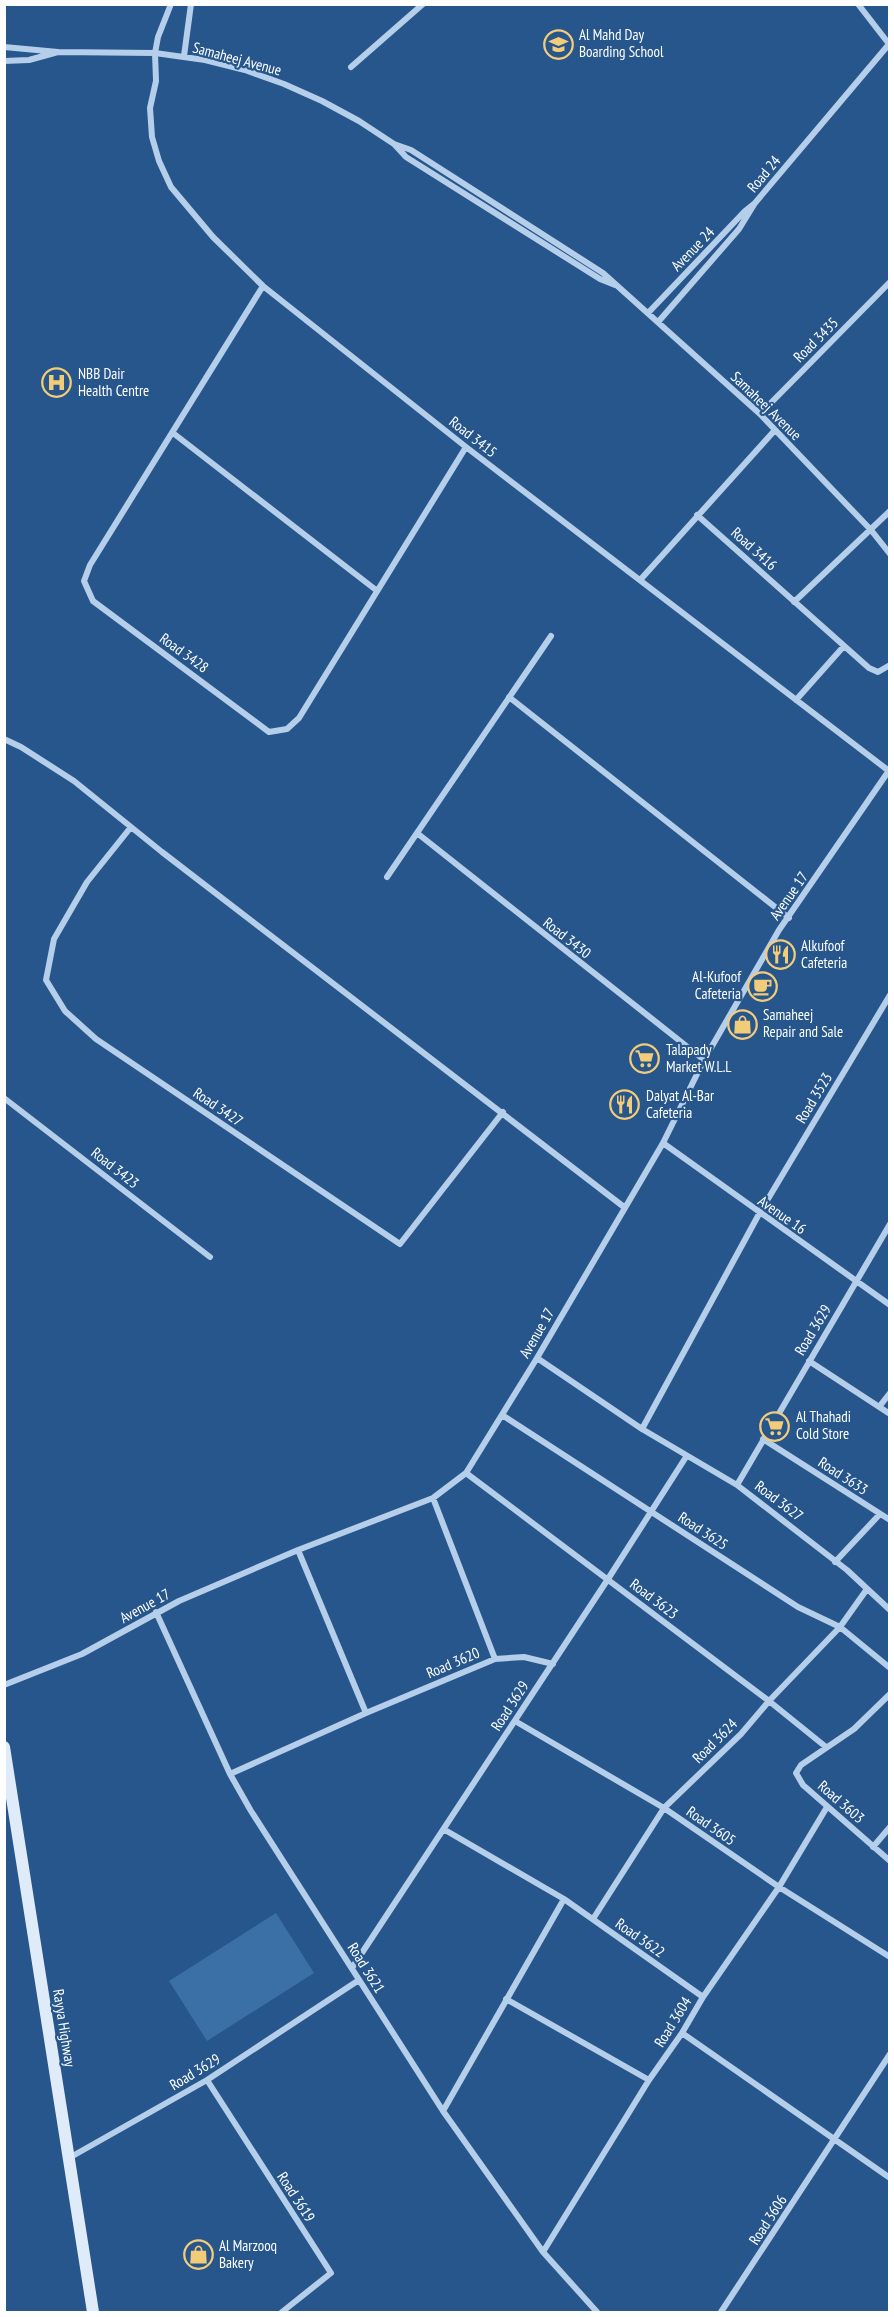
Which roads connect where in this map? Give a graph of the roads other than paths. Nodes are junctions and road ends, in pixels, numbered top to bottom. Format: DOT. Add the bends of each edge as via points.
graph roads {
  1 [pos="171,4"];
  2 [pos="191,4"];
  3 [pos="423,4"];
  4 [pos="858,4"];
  5 [pos="889,44"];
  6 [pos="4,47"];
  7 [pos="58,52"];
  8 [pos="155,53"];
  9 [pos="184,56"];
  10 [pos="4,61"];
  11 [pos="351,67"];
  12 [pos="755,203"];
  13 [pos="890,282"];
  14 [pos="263,286"];
  15 [pos="648,313"];
  16 [pos="659,321"];
  17 [pos="759,414"];
  18 [pos="775,430"];
  19 [pos="173,433"];
  20 [pos="466,447"];
  21 [pos="890,511"];
  22 [pos="697,515"];
  23 [pos="871,530"];
  24 [pos="890,554"];
  25 [pos="641,579"];
  26 [pos="376,590"];
  27 [pos="795,602"];
  28 [pos="551,636"];
  29 [pos="844,646"];
  30 [pos="890,665"];
  31 [pos="509,697"];
  32 [pos="796,700"];
  33 [pos="4,739"];
  34 [pos="889,770"];
  35 [pos="131,827"];
  36 [pos="417,833"];
  37 [pos="387,877"];
  38 [pos="789,918"];
  39 [pos="890,995"];
  40 [pos="704,1060"];
  41 [pos="4,1098"];
  42 [pos="503,1112"];
  43 [pos="663,1143"];
  44 [pos="624,1207"];
  45 [pos="759,1214"];
  46 [pos="890,1224"];
  47 [pos="210,1257"];
  48 [pos="856,1281"];
  49 [pos="890,1305"];
  50 [pos="537,1358"];
  51 [pos="809,1361"];
  52 [pos="890,1393"];
  53 [pos="879,1407"];
  54 [pos="890,1414"];
  55 [pos="502,1415"];
  56 [pos="642,1429"];
  57 [pos="763,1439"];
  58 [pos="686,1457"];
  59 [pos="466,1473"];
  60 [pos="737,1485"];
  61 [pos="433,1498"];
  62 [pos="651,1512"];
  63 [pos="880,1514"];
  64 [pos="890,1520"];
  65 [pos="298,1550"];
  66 [pos="835,1562"];
  67 [pos="608,1580"];
  68 [pos="867,1589"];
  69 [pos="890,1610"];
  70 [pos="156,1612"];
  71 [pos="840,1627"];
  72 [pos="495,1659"];
  73 [pos="553,1664"];
  74 [pos="890,1668"];
  75 [pos="4,1685"];
  76 [pos="890,1694"];
  77 [pos="768,1701"];
  78 [pos="883,1701"];
  79 [pos="890,1707"];
  80 [pos="366,1713"];
  81 [pos="515,1721"];
  82 [pos="4,1747"];
  83 [pos="826,1747"];
  84 [pos="230,1774"];
  85 [pos="827,1807"];
  86 [pos="664,1808"];
  87 [pos="890,1827"];
  88 [pos="445,1830"];
  89 [pos="873,1847"];
  90 [pos="890,1861"];
  91 [pos="779,1887"];
  92 [pos="564,1899"];
  93 [pos="592,1919"];
  94 [pos="890,1957"];
  95 [pos="352,1968"];
  96 [pos="359,1980"];
  97 [pos="703,1997"];
  98 [pos="506,1999"];
  99 [pos="682,2033"];
  100 [pos="890,2055"];
  101 [pos="207,2080"];
  102 [pos="649,2080"];
  103 [pos="443,2111"];
  104 [pos="835,2140"];
  105 [pos="69,2158"];
  106 [pos="890,2178"];
  107 [pos="543,2252"];
  108 [pos="93,2313"];
  109 [pos="282,2313"];
  110 [pos="597,2313"];
  111 [pos="721,2313"];
  1 -- 8 [label="street, Road 3415"];
  2 -- 9 [label="street"];
  3 -- 11 [label="street"];
  4 -- 5 [label="street"];
  5 -- 12 [label="street, Road 24"];
  6 -- 7 [label="street, Samaheej Avenue"];
  7 -- 8 [label="street, Samaheej Avenue"];
  7 -- 10 [label="street, Samaheej Avenue" via="29,60"];
  8 -- 9 [label="street, Samaheej Avenue"];
  8 -- 14 [label="street, Road 3415" via="156,81 150,108 152,137 171,187"];
  9 -- 15 [label="street, Samaheej Avenue" via="284,84 359,120 603,273"];
  12 -- 15 [label="street, Avenue 24"];
  12 -- 16 [label="street, Road 24" via="739,229"];
  13 -- 17 [label="street, Road 3435"];
  14 -- 19 [label="street, Road 3428"];
  14 -- 20 [label="street, Road 3415"];
  15 -- 16 [label="street, Samaheej Avenue"];
  16 -- 17 [label="street, Samaheej Avenue"];
  17 -- 18 [label="street, Samaheej Avenue"];
  18 -- 22 [label="street"];
  18 -- 23 [label="street, Samaheej Avenue"];
  19 -- 26 [label="street"];
  19 -- 26 [label="street, Road 3428" via="90,565 84,580 93,601 269,732 286,729 299,718"];
  20 -- 25 [label="street, Road 3415"];
  20 -- 26 [label="street, Road 3428"];
  21 -- 23 [label="street"];
  22 -- 25 [label="street"];
  22 -- 27 [label="street, Road 3416"];
  23 -- 24 [label="street, Samaheej Avenue"];
  23 -- 27 [label="street"];
  25 -- 32 [label="street, Road 3415"];
  27 -- 29 [label="street, Road 3416"];
  28 -- 31 [label="street"];
  29 -- 30 [label="street, Road 3416" via="873,671 883,671"];
  29 -- 32 [label="street"];
  31 -- 36 [label="street"];
  31 -- 38 [label="street"];
  32 -- 34 [label="street, Road 3415"];
  33 -- 35 [label="street" via="74,781"];
  34 -- 38 [label="street, Avenue 17"];
  35 -- 42 [label="street"];
  35 -- 42 [label="street, Road 3427" via="87,882 54,939 46,980 65,1011 96,1039 400,1244"];
  36 -- 37 [label="street"];
  36 -- 40 [label="street, Road 3430"];
  38 -- 40 [label="street, Avenue 17"];
  39 -- 45 [label="street, Road 3523"];
  40 -- 43 [label="street, Avenue 17"];
  41 -- 47 [label="street, Road 3423"];
  42 -- 44 [label="street"];
  43 -- 44 [label="street, Avenue 17"];
  43 -- 45 [label="street, Avenue 16"];
  44 -- 50 [label="street, Avenue 17"];
  45 -- 48 [label="street, Avenue 16"];
  45 -- 56 [label="street"];
  46 -- 48 [label="street, Road 3629"];
  48 -- 49 [label="street, Avenue 16"];
  48 -- 51 [label="street, Road 3629"];
  50 -- 55 [label="street, Avenue 17"];
  50 -- 56 [label="street, Road 3627"];
  51 -- 53 [label="street"];
  51 -- 57 [label="street, Road 3629"];
  52 -- 53 [label="street"];
  53 -- 54 [label="street"];
  55 -- 59 [label="street, Avenue 17"];
  55 -- 62 [label="street, Road 3625"];
  56 -- 58 [label="street, Road 3627"];
  57 -- 60 [label="street, Road 3629"];
  57 -- 63 [label="street, Road 3633"];
  58 -- 60 [label="street, Road 3627"];
  58 -- 62 [label="street, Road 3629"];
  59 -- 61 [label="street, Avenue 17"];
  59 -- 67 [label="street, Road 3623"];
  60 -- 66 [label="street, Road 3627"];
  61 -- 65 [label="street, Avenue 17"];
  61 -- 72 [label="street"];
  62 -- 67 [label="street, Road 3629"];
  62 -- 71 [label="street, Road 3625" via="798,1607"];
  63 -- 64 [label="street, Road 3633"];
  63 -- 66 [label="street"];
  65 -- 70 [label="street, Avenue 17"];
  65 -- 80 [label="street"];
  66 -- 68 [label="street, Road 3627"];
  67 -- 73 [label="street, Road 3629"];
  67 -- 77 [label="street, Road 3623"];
  68 -- 69 [label="street, Road 3627"];
  68 -- 71 [label="street, Road 3624"];
  70 -- 75 [label="street, Avenue 17" via="82,1654"];
  70 -- 84 [label="street, Road 3621"];
  71 -- 74 [label="street, Road 3625"];
  71 -- 77 [label="street, Road 3624"];
  72 -- 73 [label="street, Road 3620" via="524,1657"];
  72 -- 80 [label="street, Road 3620"];
  73 -- 81 [label="street, Road 3629"];
  76 -- 78 [label="street"];
  77 -- 83 [label="street, Road 3623"];
  77 -- 86 [label="street, Road 3624" via="741,1734"];
  78 -- 79 [label="street"];
  78 -- 83 [label="street" via="854,1729"];
  80 -- 84 [label="street, Road 3620"];
  81 -- 86 [label="street, Road 3605"];
  81 -- 88 [label="street, Road 3629"];
  82 -- 105 [label="main road, Rayya Highway"];
  83 -- 85 [label="street, Road 3603" via="796,1773"];
  84 -- 95 [label="street, Road 3621"];
  85 -- 89 [label="street, Road 3603"];
  85 -- 91 [label="street, Road 3604"];
  86 -- 91 [label="street, Road 3605"];
  86 -- 93 [label="street, Road 3624"];
  87 -- 89 [label="street"];
  88 -- 92 [label="street, Road 3622"];
  88 -- 95 [label="street, Road 3629"];
  89 -- 90 [label="street, Road 3603"];
  91 -- 94 [label="street, Road 3605"];
  91 -- 97 [label="street, Road 3604"];
  92 -- 93 [label="street, Road 3622"];
  92 -- 98 [label="street"];
  93 -- 97 [label="street, Road 3622"];
  95 -- 96 [label="street, Road 3621"];
  96 -- 101 [label="street, Road 3629"];
  96 -- 103 [label="street, Road 3621"];
  97 -- 99 [label="street, Road 3604"];
  98 -- 102 [label="street"];
  98 -- 103 [label="street"];
  99 -- 102 [label="street, Road 3604"];
  99 -- 104 [label="street"];
  100 -- 104 [label="street, Road 3606"];
  101 -- 105 [label="street, Road 3629"];
  101 -- 109 [label="street, Road 3619" via="331,2273"];
  102 -- 107 [label="street, Road 3604"];
  103 -- 107 [label="street, Road 3621"];
  104 -- 106 [label="street"];
  104 -- 111 [label="street, Road 3606"];
  105 -- 108 [label="main road, Rayya Highway"];
  107 -- 110 [label="street, Road 3621"];
}
